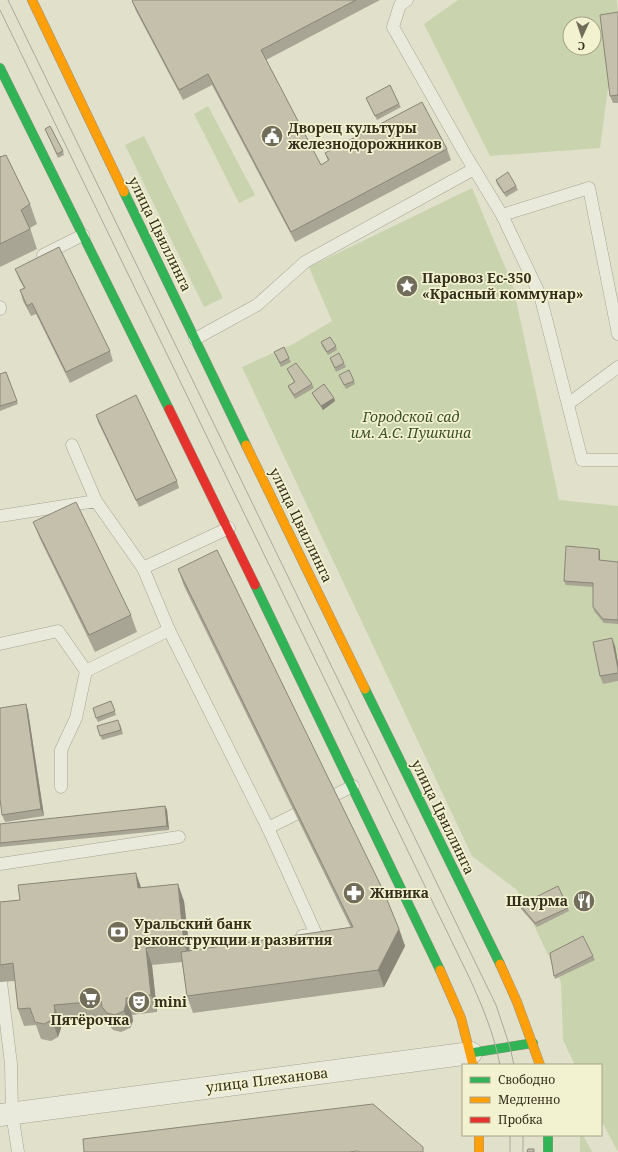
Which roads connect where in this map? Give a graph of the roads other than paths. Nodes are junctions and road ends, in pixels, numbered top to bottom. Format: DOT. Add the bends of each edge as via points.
graph roads {
  1 [pos="32,0"];
  2 [pos="407,0"];
  3 [pos="0,68"];
  4 [pos="474,169"];
  5 [pos="502,215"];
  6 [pos="83,236"];
  7 [pos="43,255"];
  8 [pos="618,334"];
  9 [pos="195,339"];
  10 [pos="618,367"];
  11 [pos="568,404"];
  12 [pos="72,445"];
  13 [pos="618,460"];
  14 [pos="96,501"];
  15 [pos="0,516"];
  16 [pos="229,528"];
  17 [pos="143,568"];
  18 [pos="168,630"];
  19 [pos="0,644"];
  20 [pos="86,671"];
  21 [pos="353,786"];
  22 [pos="61,787"];
  23 [pos="335,795"];
  24 [pos="296,814"];
  25 [pos="268,828"];
  26 [pos="179,837"];
  27 [pos="0,864"];
  28 [pos="293,938"];
  29 [pos="1,982"];
  30 [pos="533,1043"];
  31 [pos="472,1059"];
  32 [pos="540,1064"];
  33 [pos="6,1114"];
  34 [pos="479,1136"];
  35 [pos="548,1136"];
  36 [pos="18,1152"];
  37 [pos="480,1152"];
  38 [pos="548,1152"];
  1 -- 9 [label="main road, улица Цвиллинга"];
  2 -- 4 [label="lane" via="400,5 393,28"];
  3 -- 6 [label="main road"];
  4 -- 5 [label="lane"];
  4 -- 9 [label="lane" via="305,262 257,305"];
  5 -- 8 [label="lane" via="589,188"];
  5 -- 11 [label="lane" via="540,295"];
  6 -- 7 [label="lane"];
  6 -- 16 [label="main road"];
  9 -- 30 [label="main road, улица Цвиллинга" via="499,963"];
  10 -- 11 [label="lane"];
  11 -- 13 [label="lane" via="582,460"];
  12 -- 14 [label="lane"];
  14 -- 15 [label="lane"];
  14 -- 17 [label="lane"];
  16 -- 17 [label="lane"];
  16 -- 21 [label="main road"];
  17 -- 18 [label="lane"];
  18 -- 20 [label="lane"];
  18 -- 25 [label="lane"];
  19 -- 20 [label="lane" via="58,631"];
  20 -- 22 [label="lane" via="76,718 61,750"];
  21 -- 23 [label="lane"];
  21 -- 31 [label="main road" via="448,987 461,1018"];
  24 -- 25 [label="lane"];
  25 -- 28 [label="lane" via="316,934"];
  26 -- 27 [label="lane"];
  29 -- 33 [label="lane" via="11,1064"];
  30 -- 31 [label="main road, улица Плеханова"];
  30 -- 32 [label="main road, улица Цвиллинга"];
  31 -- 33 [label="street, улица Плеханова"];
  33 -- 36 [label="lane"];
  34 -- 37 [label="main road"];
  35 -- 38 [label="main road"];
}
